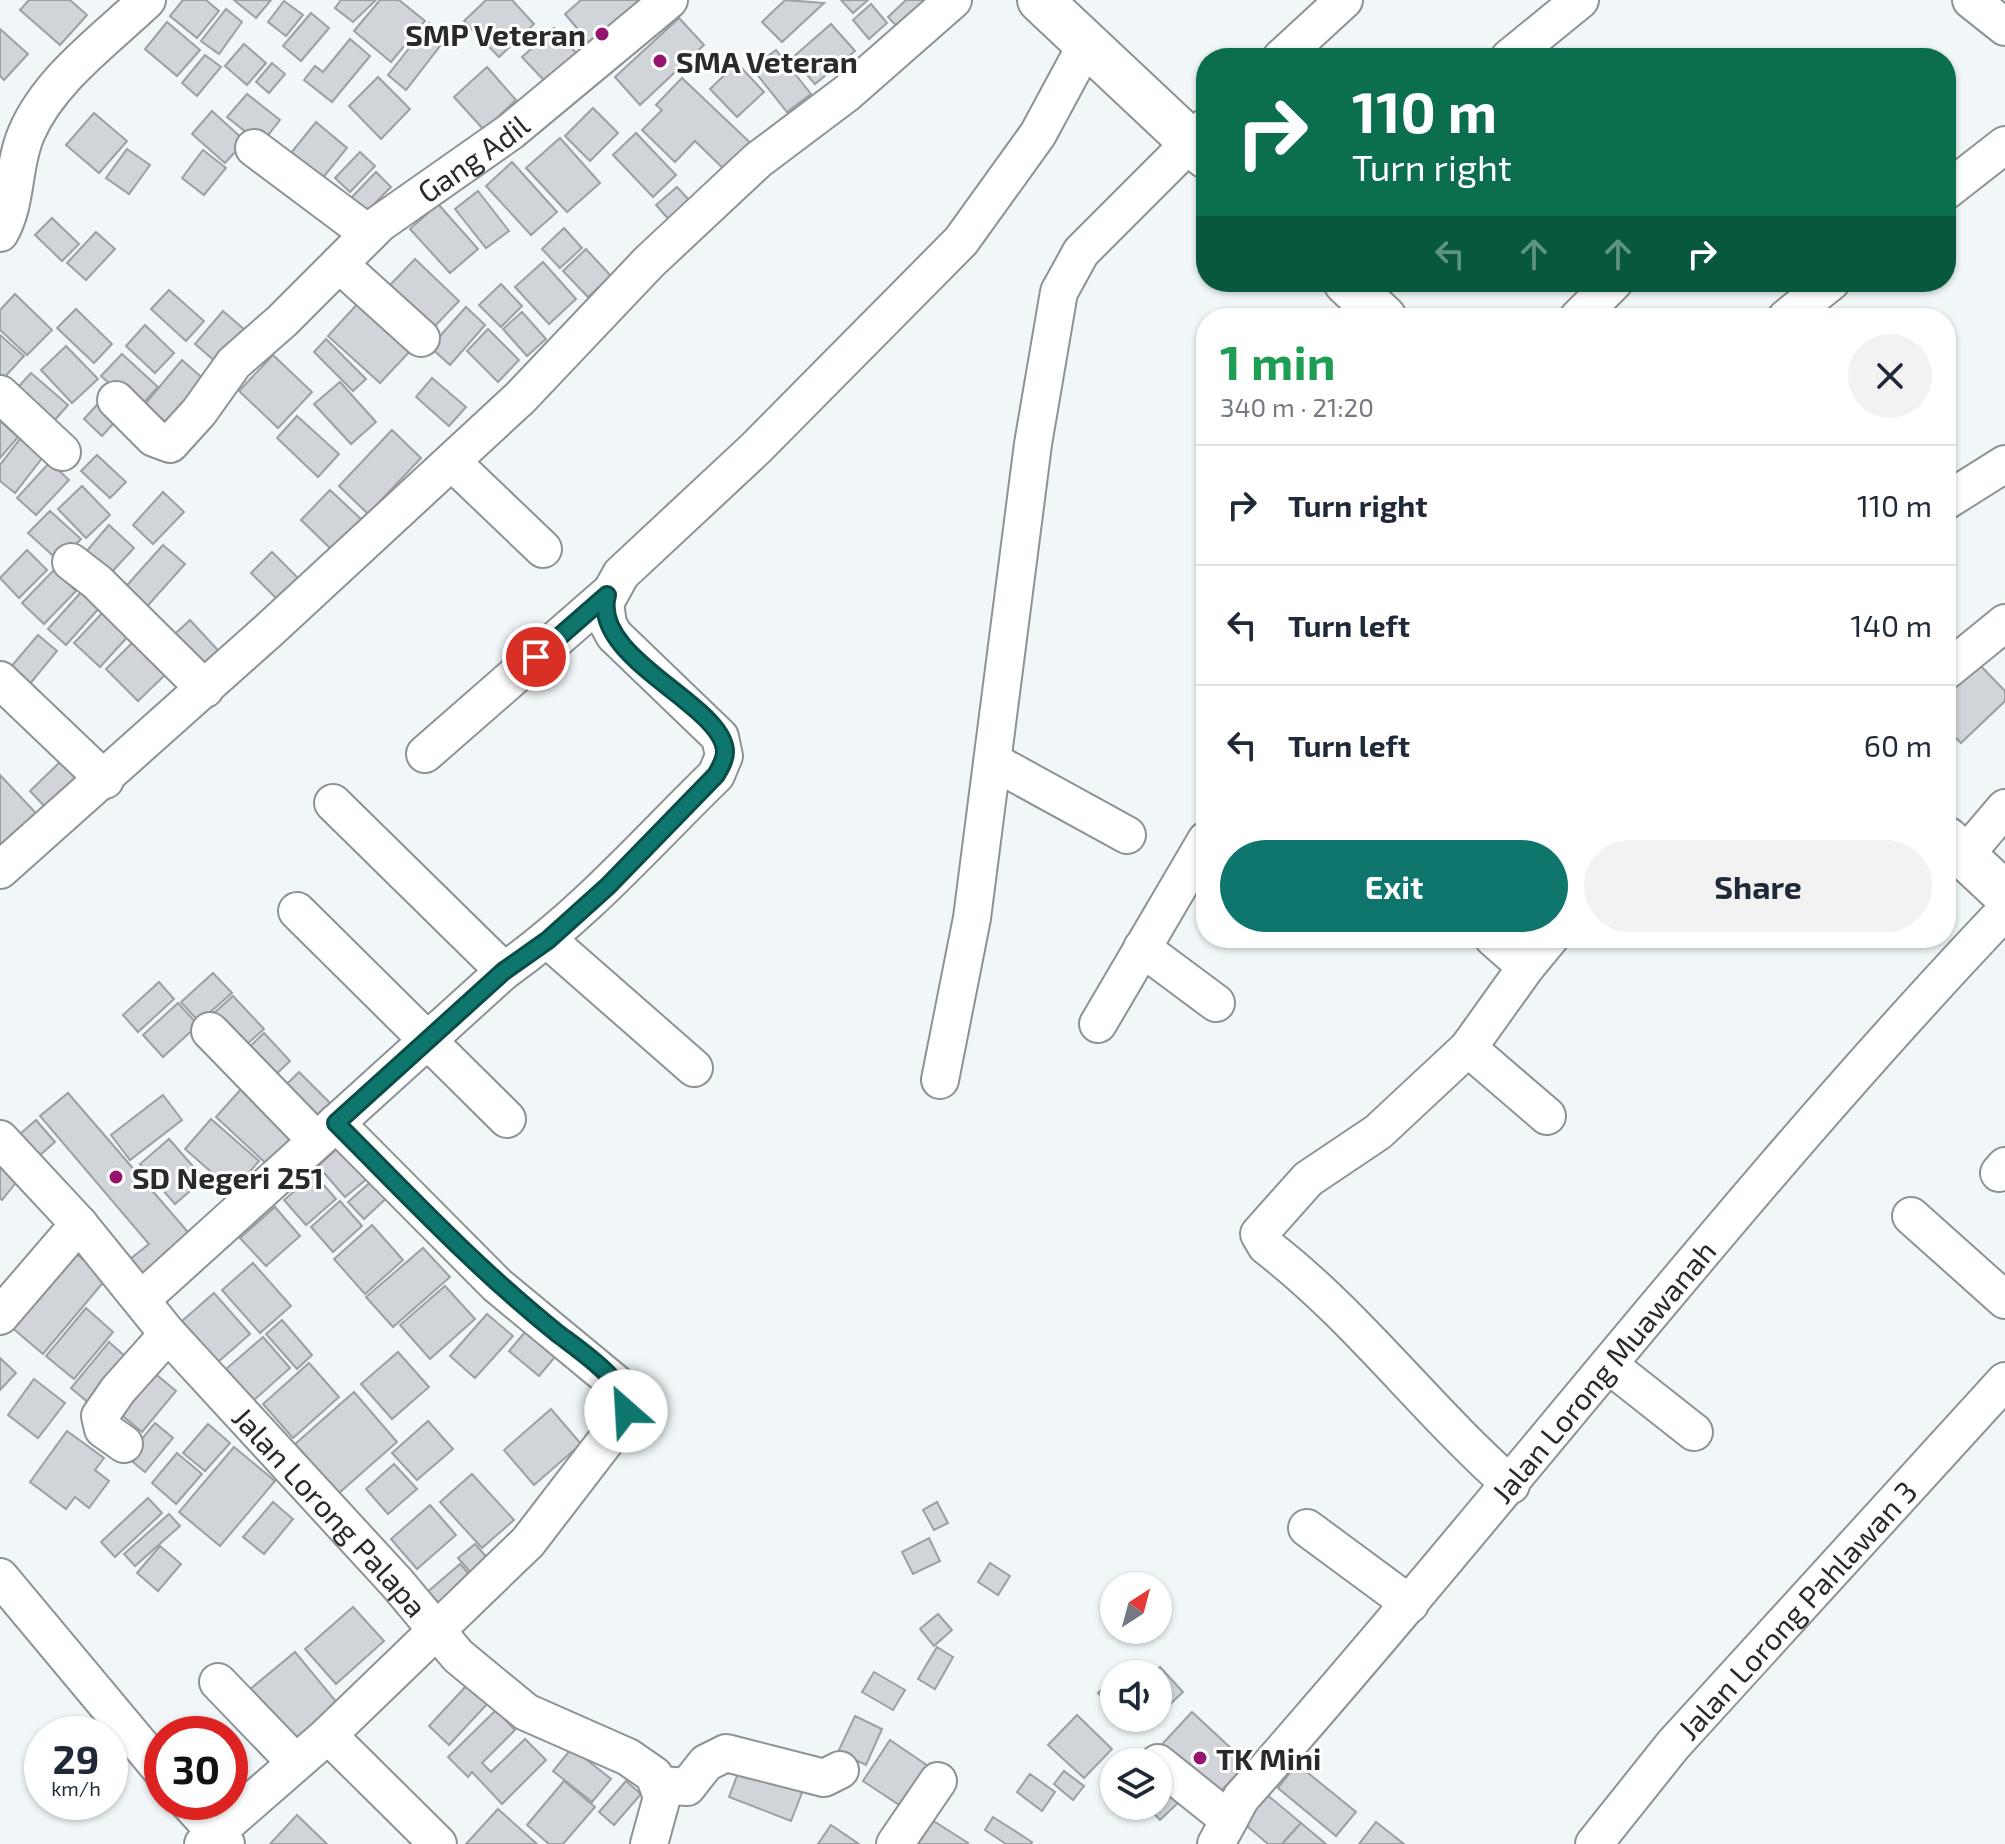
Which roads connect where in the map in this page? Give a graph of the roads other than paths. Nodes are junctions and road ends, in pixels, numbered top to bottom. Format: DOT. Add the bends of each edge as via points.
graph roads {
  1 [pos="147,0"];
  2 [pos="669,0"];
  3 [pos="953,0"];
  4 [pos="1344,0"];
  5 [pos="1580,0"];
  6 [pos="1971,0"];
  7 [pos="1049,3"];
  8 [pos="2005,27"];
  9 [pos="1086,45"];
  10 [pos="1292,48"];
  11 [pos="1521,48"];
  12 [pos="1196,138"];
  13 [pos="2005,145"];
  14 [pos="1196,147"];
  15 [pos="254,148"];
  16 [pos="1956,183"];
  17 [pos="0,233"];
  18 [pos="369,234"];
  19 [pos="339,264"];
  20 [pos="1357,292"];
  21 [pos="1604,292"];
  22 [pos="1818,292"];
  23 [pos="1373,308"];
  24 [pos="1588,308"];
  25 [pos="1798,308"];
  26 [pos="421,338"];
  27 [pos="0,394"];
  28 [pos="116,400"];
  29 [pos="62,452"];
  30 [pos="452,462"];
  31 [pos="2005,464"];
  32 [pos="1956,495"];
  33 [pos="543,549"];
  34 [pos="71,562"];
  35 [pos="607,595"];
  36 [pos="2005,623"];
  37 [pos="1956,663"];
  38 [pos="0,680"];
  39 [pos="205,689"];
  40 [pos="425,754"];
  41 [pos="994,762"];
  42 [pos="105,780"];
  43 [pos="333,803"];
  44 [pos="2005,808"];
  45 [pos="1127,835"];
  46 [pos="1956,847"];
  47 [pos="1196,857"];
  48 [pos="0,870"];
  49 [pos="2005,894"];
  50 [pos="297,911"];
  51 [pos="2005,911"];
  52 [pos="548,940"];
  53 [pos="1142,948"];
  54 [pos="1504,948"];
  55 [pos="1542,948"];
  56 [pos="1526,967"];
  57 [pos="504,971"];
  58 [pos="1216,1003"];
  59 [pos="1098,1024"];
  60 [pos="210,1031"];
  61 [pos="427,1041"];
  62 [pos="1468,1048"];
  63 [pos="694,1068"];
  64 [pos="940,1080"];
  65 [pos="1547,1116"];
  66 [pos="507,1119"];
  67 [pos="326,1132"];
  68 [pos="0,1139"];
  69 [pos="1911,1216"];
  70 [pos="79,1224"];
  71 [pos="143,1298"];
  72 [pos="2005,1300"];
  73 [pos="0,1316"];
  74 [pos="168,1334"];
  75 [pos="1609,1365"];
  76 [pos="2005,1381"];
  77 [pos="1694,1432"];
  78 [pos="124,1444"];
  79 [pos="1511,1485"];
  80 [pos="1307,1528"];
  81 [pos="0,1577"];
  82 [pos="1410,1604"];
  83 [pos="438,1631"];
  84 [pos="218,1682"];
  85 [pos="328,1735"];
  86 [pos="144,1749"];
  87 [pos="295,1762"];
  88 [pos="840,1770"];
  89 [pos="1172,1776"];
  90 [pos="938,1781"];
  91 [pos="660,1785"];
  92 [pos="200,1820"];
  93 [pos="1222,1832"];
  94 [pos="214,1840"];
  95 [pos="438,1844"];
  96 [pos="649,1844"];
  97 [pos="895,1844"];
  98 [pos="1594,1844"];
  1 -- 17 [label="street" via="42,105 27,133 13,207"];
  2 -- 18 [label="street, Gang Adil" via="510,132"];
  3 -- 30 [label="street" via="847,93 758,160"];
  4 -- 10 [label="street"];
  5 -- 11 [label="street"];
  6 -- 8 [label="street"];
  7 -- 9 [label="main road"];
  9 -- 12 [label="main road"];
  9 -- 35 [label="street" via="1038,134 961,241 755,449 630,564"];
  13 -- 16 [label="street"];
  14 -- 41 [label="street" via="1081,252 1059,292 1033,444"];
  15 -- 18 [label="street"];
  18 -- 19 [label="street, Gang Adil"];
  19 -- 26 [label="street"];
  19 -- 28 [label="street, Gang Adil" via="227,370 170,444 154,438"];
  20 -- 23 [label="main road"];
  21 -- 24 [label="street"];
  22 -- 25 [label="street"];
  27 -- 29 [label="street"];
  30 -- 33 [label="street"];
  30 -- 39 [label="street"];
  31 -- 32 [label="street"];
  34 -- 39 [label="street"];
  35 -- 40 [label="street"];
  35 -- 52 [label="street" via="605,613 614,635 713,728 724,756 716,775"];
  36 -- 37 [label="street"];
  38 -- 42 [label="street"];
  39 -- 42 [label="street"];
  41 -- 45 [label="street"];
  41 -- 64 [label="street" via="972,918"];
  42 -- 48 [label="street"];
  43 -- 57 [label="street"];
  44 -- 46 [label="street"];
  46 -- 49 [label="main road"];
  47 -- 53 [label="street"];
  50 -- 61 [label="street"];
  51 -- 75 [label="street, Jalan Lorong Muawanah" via="1737,1208"];
  52 -- 57 [label="street"];
  52 -- 63 [label="street"];
  53 -- 58 [label="street"];
  53 -- 59 [label="street"];
  54 -- 56 [label="street"];
  55 -- 56 [label="street"];
  56 -- 62 [label="street"];
  57 -- 61 [label="street"];
  60 -- 67 [label="street"];
  61 -- 66 [label="street"];
  61 -- 67 [label="street"];
  62 -- 65 [label="street"];
  62 -- 79 [label="street" via="1378,1132 1308,1179 1259,1236"];
  67 -- 71 [label="street"];
  67 -- 83 [label="street" via="497,1285 601,1368 628,1401 624,1417 528,1542"];
  68 -- 70 [label="street, Jalan Lorong Palapa"];
  69 -- 72 [label="street"];
  70 -- 71 [label="street, Jalan Lorong Palapa"];
  70 -- 73 [label="street"];
  71 -- 74 [label="street, Jalan Lorong Palapa"];
  74 -- 78 [label="street" via="100,1416 103,1429"];
  74 -- 83 [label="street, Jalan Lorong Palapa"];
  75 -- 77 [label="street"];
  75 -- 79 [label="street, Jalan Lorong Muawanah"];
  76 -- 98 [label="street, Jalan Lorong Pahlawan 3" via="1673,1745"];
  79 -- 82 [label="street, Jalan Lorong Muawanah"];
  80 -- 82 [label="street"];
  81 -- 86 [label="street"];
  82 -- 93 [label="street, Jalan Lorong Muawanah" via="1241,1798"];
  83 -- 85 [label="street"];
  83 -- 91 [label="street, Jalan Lorong Palapa" via="511,1702 639,1763"];
  84 -- 87 [label="street"];
  85 -- 87 [label="street"];
  85 -- 95 [label="street"];
  87 -- 94 [label="street"];
  88 -- 91 [label="street" via="824,1778 726,1753 706,1763 687,1787"];
  89 -- 93 [label="street"];
  90 -- 97 [label="street"];
  91 -- 96 [label="street" via="662,1797"];
  92 -- 94 [label="street"];
}
